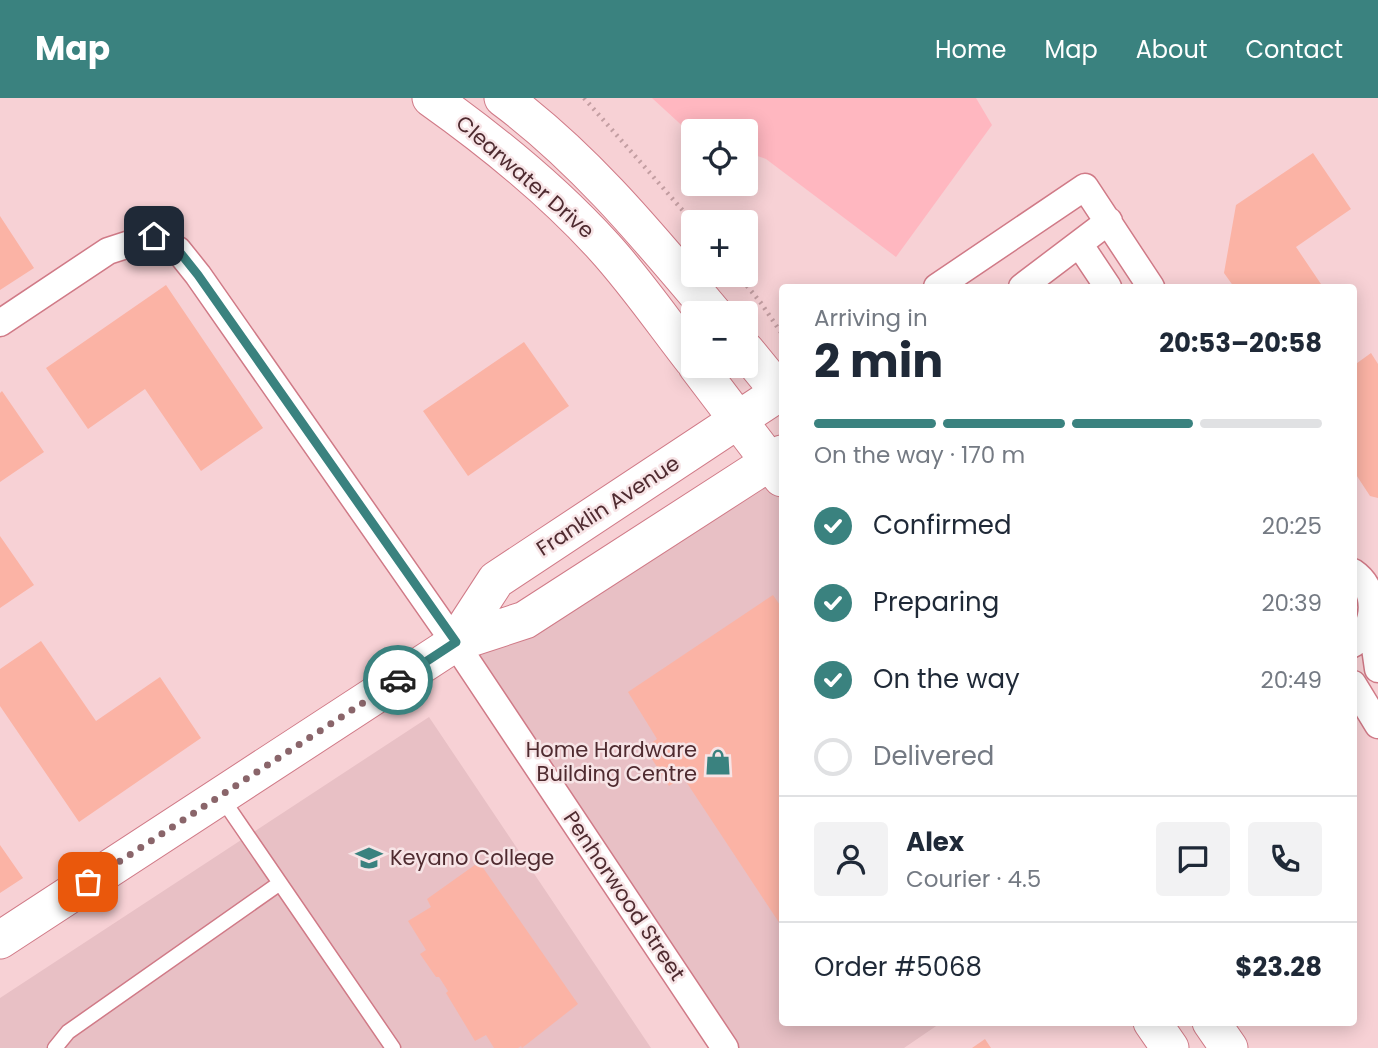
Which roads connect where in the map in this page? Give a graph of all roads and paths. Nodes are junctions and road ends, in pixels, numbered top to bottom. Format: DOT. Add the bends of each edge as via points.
graph roads {
  1 [pos="431,98"];
  2 [pos="503,98"];
  3 [pos="584,98"];
  4 [pos="682,210"];
  5 [pos="1109,222"];
  6 [pos="1080,245"];
  7 [pos="941,284"];
  8 [pos="1026,284"];
  9 [pos="1106,284"];
  10 [pos="1149,284"];
  11 [pos="748,287"];
  12 [pos="703,301"];
  13 [pos="0,323"];
  14 [pos="779,330"];
  15 [pos="681,345"];
  16 [pos="758,365"];
  17 [pos="707,378"];
  18 [pos="779,391"];
  19 [pos="779,394"];
  20 [pos="740,419"];
  21 [pos="779,465"];
  22 [pos="1362,569"];
  23 [pos="1370,619"];
  24 [pos="456,642"];
  25 [pos="1378,668"];
  26 [pos="1357,691"];
  27 [pos="1378,725"];
  28 [pos="220,796"];
  29 [pos="279,883"];
  30 [pos="0,940"];
  31 [pos="1156,1026"];
  32 [pos="1214,1026"];
  33 [pos="55,1048"];
  34 [pos="393,1048"];
  35 [pos="725,1048"];
  36 [pos="1170,1048"];
  37 [pos="1228,1048"];
  1 -- 15 [label="main road, Clearwater Drive" via="559,201 606,249"];
  2 -- 12 [label="main road, Clearwater Drive" via="576,158"];
  3 -- 4 [label="path"];
  5 -- 6 [label="street"];
  5 -- 7 [label="street" via="1085,187"];
  5 -- 10 [label="street"];
  6 -- 8 [label="street"];
  6 -- 9 [label="street"];
  11 -- 14 [label="path"];
  13 -- 24 [label="street, Penhorwood Street" via="108,251 154,236 178,250"];
  16 -- 18 [label="main road"];
  17 -- 20 [label="main road"];
  19 -- 20 [label="main road, Franklin Avenue"];
  20 -- 21 [label="main road"];
  20 -- 24 [label="main road, Franklin Avenue" via="496,580"];
  21 -- 24 [label="main road, Franklin Avenue" via="525,620"];
  22 -- 23 [label="street" via="1373,592"];
  23 -- 25 [label="street"];
  24 -- 28 [label="main road, Franklin Avenue"];
  24 -- 35 [label="street, Penhorwood Street"];
  26 -- 27 [label="street"];
  28 -- 29 [label="lane"];
  28 -- 30 [label="main road, Franklin Avenue"];
  29 -- 33 [label="lane" via="68,1032"];
  29 -- 34 [label="lane"];
  31 -- 36 [label="main road"];
  32 -- 37 [label="main road"];
}
